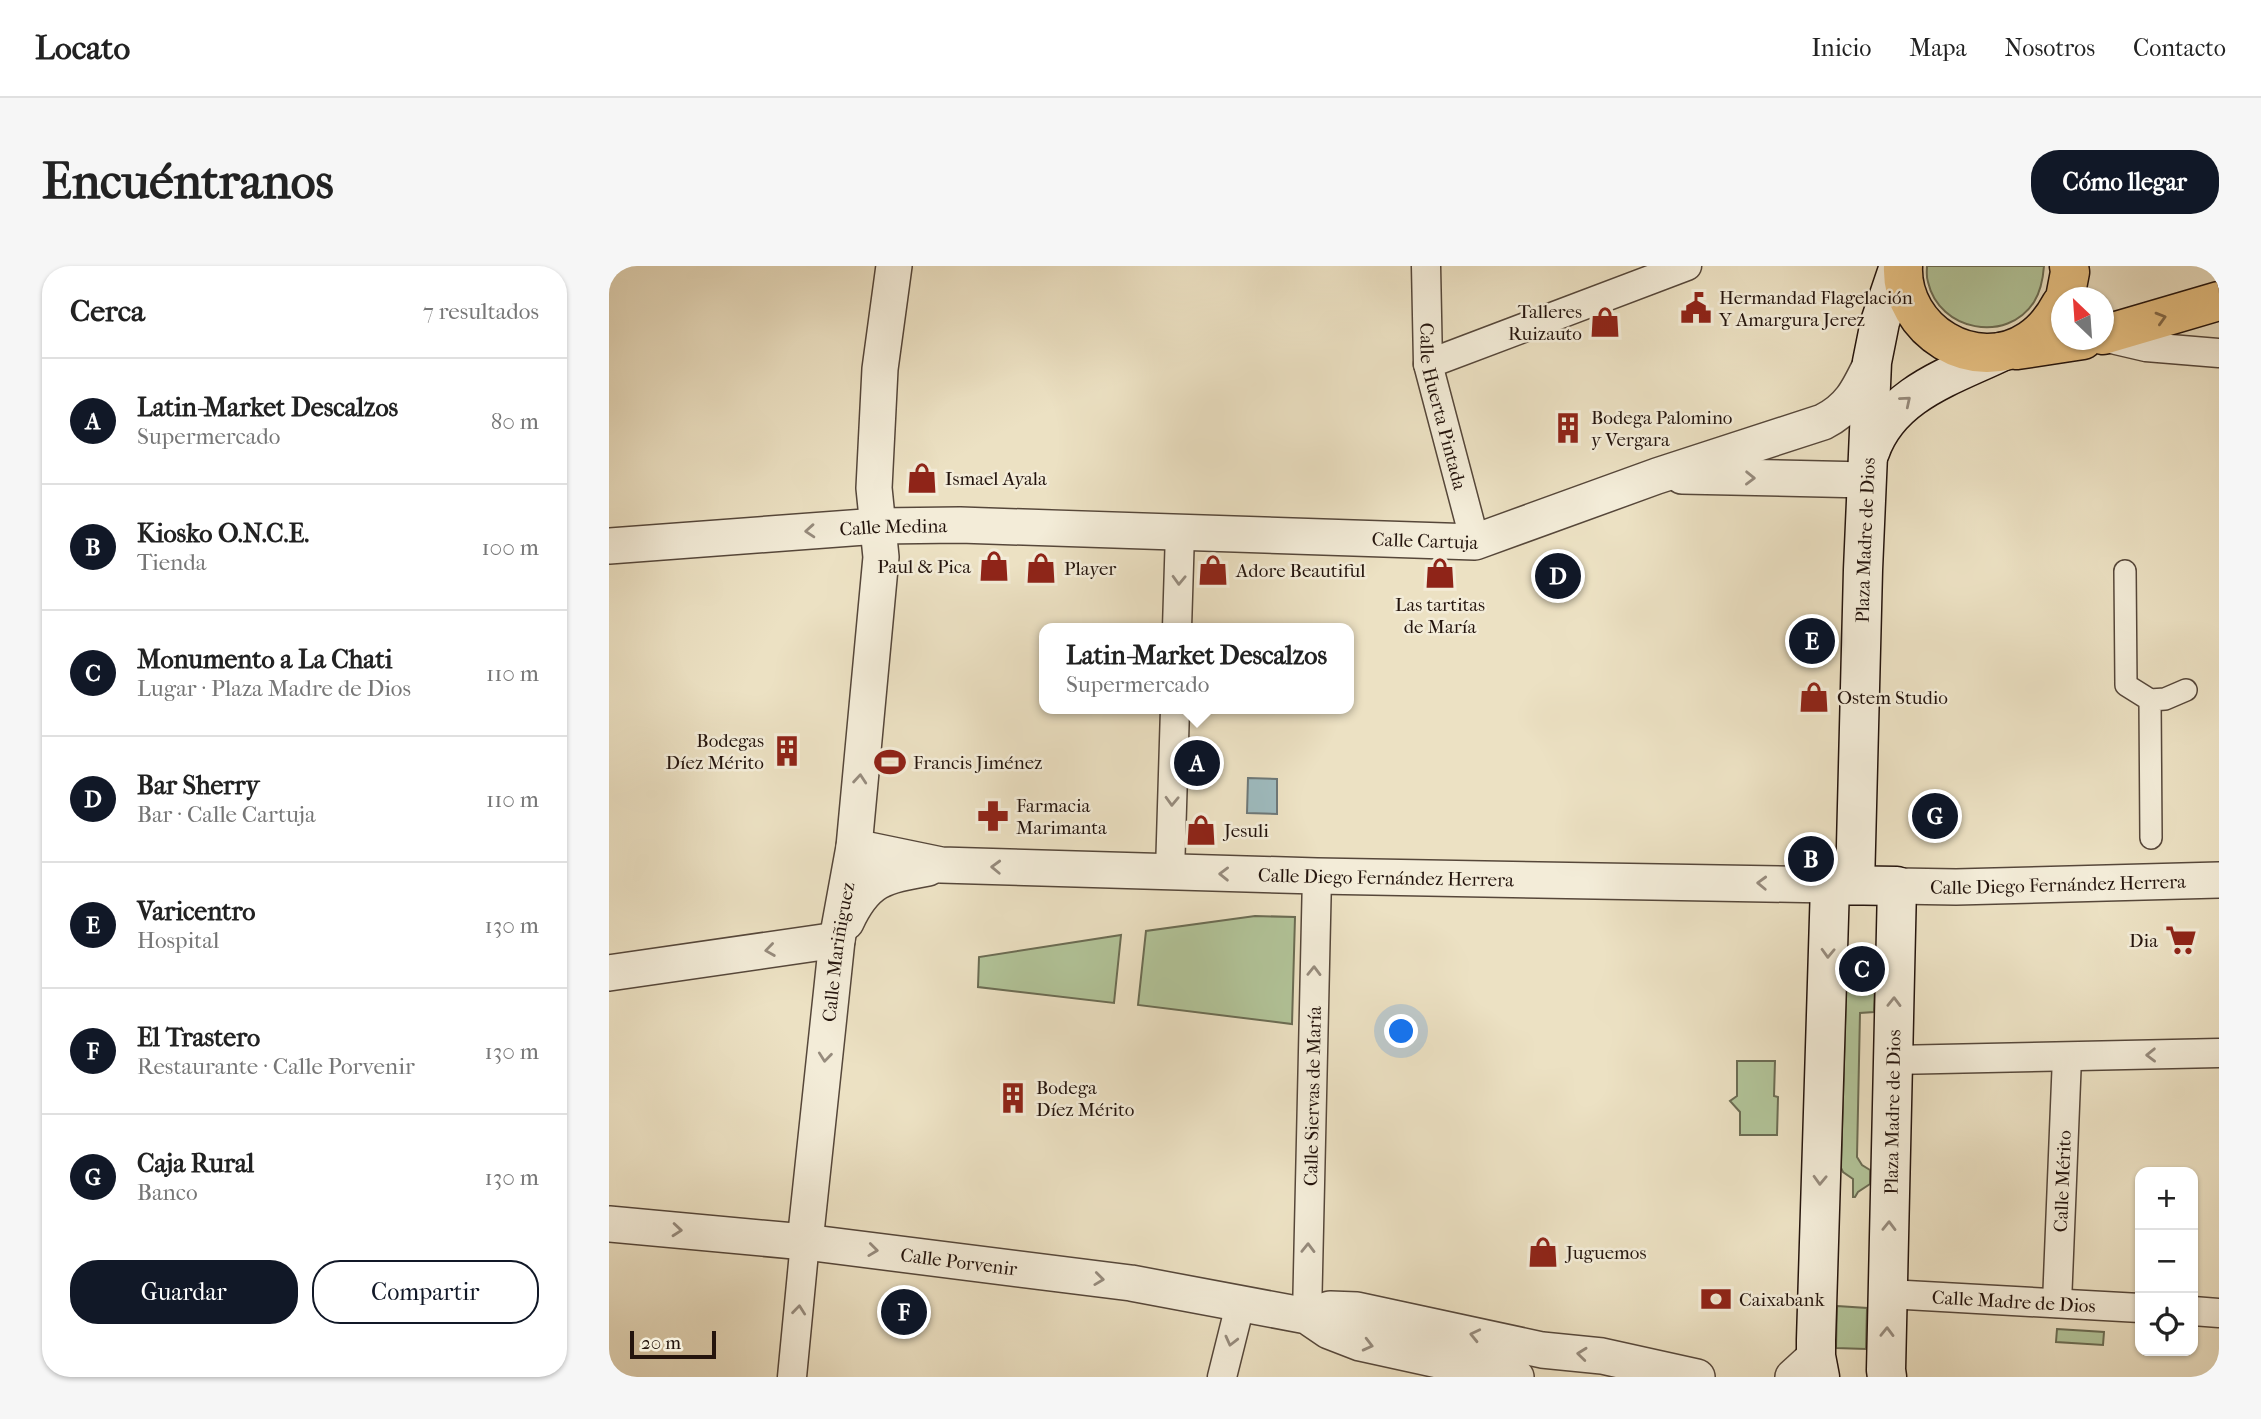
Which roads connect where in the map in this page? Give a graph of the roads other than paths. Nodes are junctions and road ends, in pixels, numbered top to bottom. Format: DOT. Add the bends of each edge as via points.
graph roads {
  1 [pos="894,266"];
  2 [pos="1426,266"];
  3 [pos="1687,266"];
  4 [pos="1901,266"];
  5 [pos="2069,266"];
  6 [pos="2067,287"];
  7 [pos="2219,301"];
  8 [pos="2051,321"];
  9 [pos="2114,333"];
  10 [pos="2114,339"];
  11 [pos="2051,345"];
  12 [pos="2001,352"];
  13 [pos="2219,353"];
  14 [pos="1872,362"];
  15 [pos="1429,364"];
  16 [pos="1867,469"];
  17 [pos="1657,476"];
  18 [pos="878,526"];
  19 [pos="1180,531"];
  20 [pos="1475,542"];
  21 [pos="609,546"];
  22 [pos="2125,571"];
  23 [pos="1177,623"];
  24 [pos="2186,690"];
  25 [pos="2150,700"];
  26 [pos="1175,714"];
  27 [pos="2151,838"];
  28 [pos="854,847"];
  29 [pos="941,865"];
  30 [pos="1170,872"];
  31 [pos="1317,876"];
  32 [pos="2219,880"];
  33 [pos="1842,885"];
  34 [pos="1897,886"];
  35 [pos="837,940"];
  36 [pos="609,974"];
  37 [pos="2219,1053"];
  38 [pos="2067,1057"];
  39 [pos="1893,1060"];
  40 [pos="609,1224"];
  41 [pos="805,1242"];
  42 [pos="1888,1294"];
  43 [pos="2057,1303"];
  44 [pos="1240,1305"];
  45 [pos="2135,1308"];
  46 [pos="2198,1311"];
  47 [pos="2219,1313"];
  48 [pos="1307,1316"];
  49 [pos="1814,1372"];
  50 [pos="1884,1375"];
  51 [pos="792,1377"];
  52 [pos="1222,1377"];
  53 [pos="1516,1377"];
  54 [pos="1697,1377"];
  1 -- 18 [label="street, Calle Mariñiguez" via="880,369 874,488"];
  2 -- 15 [label="street, Calle Huerta Pintada"];
  3 -- 15 [label="street"];
  4 -- 12 [label="main road" via="1909,304 1924,326 1946,343 1973,352"];
  4 -- 14 [label="main road, Plaza Madre de Dios" via="1880,322"];
  5 -- 6 [label="main road"];
  9 -- 7 [label="main road, one-way"];
  8 -- 12 [label="main road" via="2028,342"];
  10 -- 13 [label="street" via="2146,347"];
  11 -- 12 [label="main road"];
  16 -- 12 [label="main road, one-way" via="1873,441 1901,403"];
  14 -- 16 [label="main road, Plaza Madre de Dios"];
  14 -- 17 [label="street, Calle Cartuja" via="1857,393 1823,422"];
  15 -- 20 [label="street, Calle Huerta Pintada"];
  17 -- 16 [label="street, Calle Cartuja, one-way"];
  16 -- 33 [label="main road, Plaza Madre de Dios"];
  17 -- 20 [label="street, Calle Cartuja"];
  18 -- 19 [label="street, Calle Medina"];
  18 -- 21 [label="street, Calle Medina, one-way"];
  28 -- 18 [label="street, Calle Mariñiguez, one-way" via="881,557"];
  19 -- 20 [label="street, Calle Cartuja"];
  19 -- 23 [label="street, one-way"];
  22 -- 25 [label="street" via="2126,685"];
  24 -- 25 [label="street"];
  25 -- 27 [label="street"];
  26 -- 30 [label="street, one-way"];
  28 -- 29 [label="street, Calle Diego Fernández Herrera"];
  28 -- 35 [label="street, Calle Mariñiguez"];
  30 -- 29 [label="street, Calle Diego Fernández Herrera, one-way"];
  29 -- 35 [label="street, Calle Diego Fernández Herrera" via="890,874 871,886 857,900"];
  31 -- 30 [label="street, Calle Diego Fernández Herrera, one-way"];
  33 -- 31 [label="street, Calle Diego Fernández Herrera, one-way"];
  48 -- 31 [label="street, Calle Siervas de María, one-way"];
  32 -- 34 [label="street, Calle Diego Fernández Herrera"];
  33 -- 34 [label="main road"];
  33 -- 49 [label="main road, Plaza Madre de Dios, one-way"];
  39 -- 34 [label="main road, Plaza Madre de Dios, one-way"];
  35 -- 36 [label="street, one-way"];
  35 -- 41 [label="street, Calle Mariñiguez, one-way"];
  37 -- 38 [label="street, one-way"];
  38 -- 39 [label="street"];
  38 -- 43 [label="street, Calle Mérito"];
  42 -- 39 [label="main road, Plaza Madre de Dios, one-way"];
  40 -- 41 [label="street, Calle Porvenir, one-way"];
  41 -- 44 [label="street, Calle Porvenir, one-way" via="1131,1283"];
  51 -- 41 [label="street, Calle Mariñiguez, one-way"];
  42 -- 43 [label="street, Calle Madre de Dios"];
  50 -- 42 [label="main road, Plaza Madre de Dios, one-way"];
  43 -- 45 [label="street, Calle Madre de Dios"];
  44 -- 48 [label="street, Calle Porvenir"];
  44 -- 52 [label="street, one-way"];
  46 -- 47 [label="street"];
  48 -- 53 [label="street, Calle Porvenir, one-way" via="1360,1343"];
  54 -- 48 [label="street, Calle Porvenir, one-way" via="1357,1310 1330,1309"];
}
